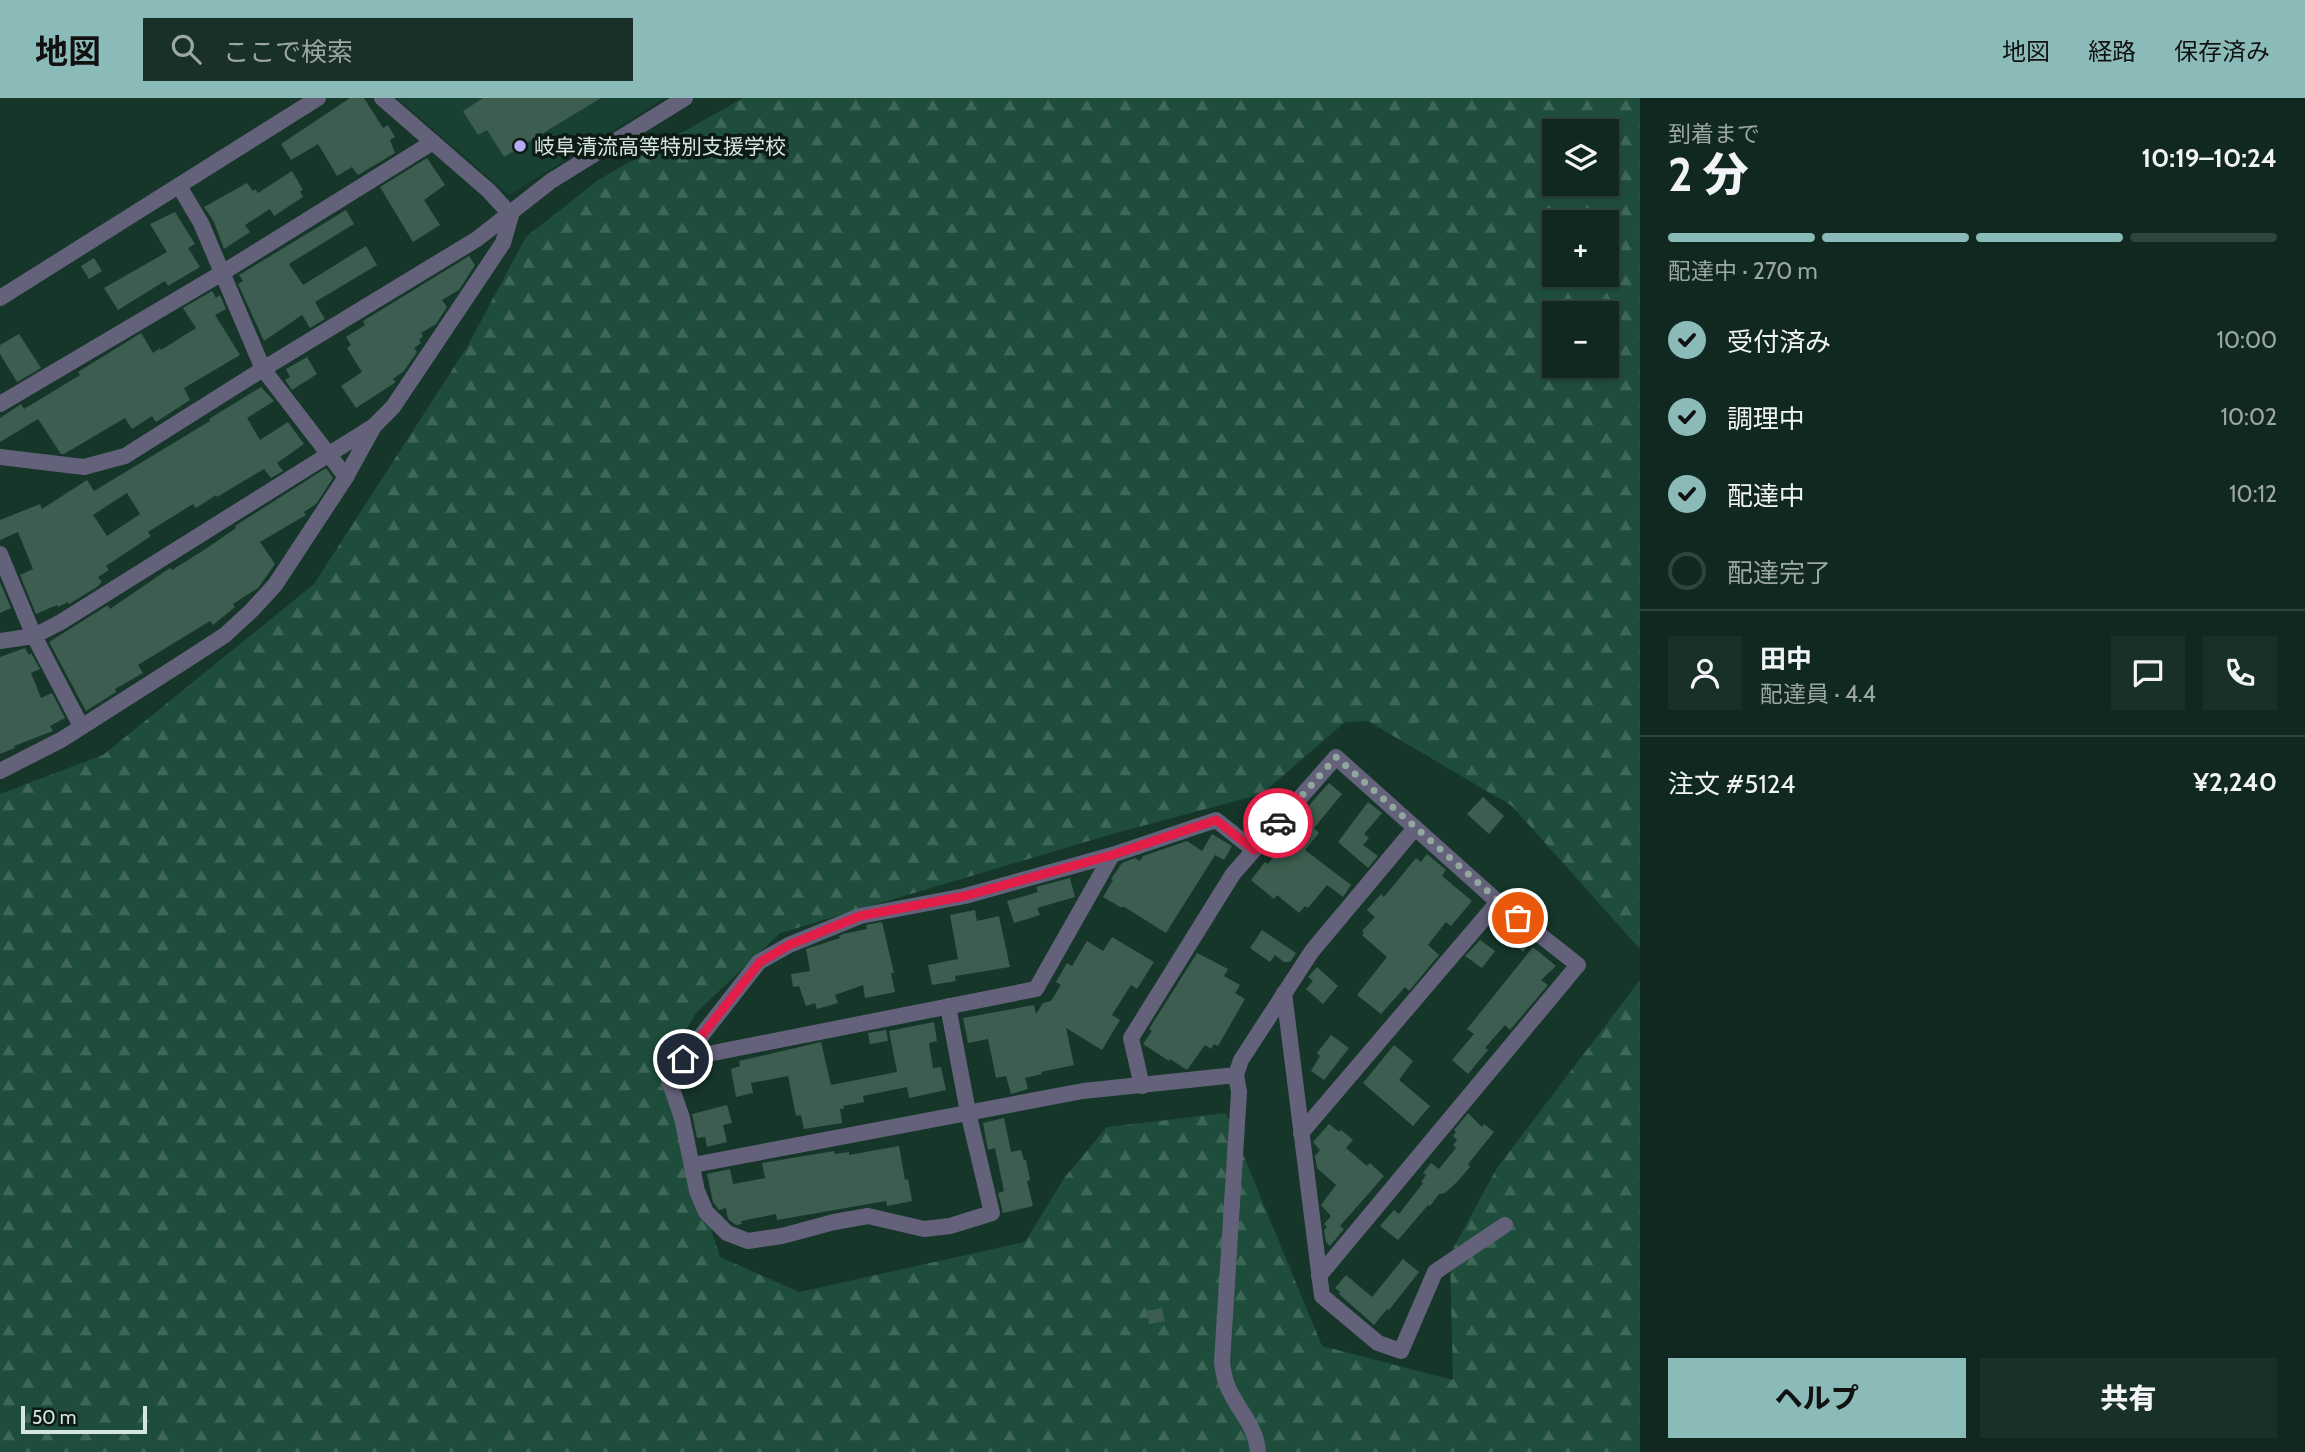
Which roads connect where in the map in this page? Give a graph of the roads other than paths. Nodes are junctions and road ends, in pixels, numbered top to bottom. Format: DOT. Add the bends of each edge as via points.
graph roads {
  1 [pos="318,98"];
  2 [pos="382,98"];
  3 [pos="685,98"];
  4 [pos="433,142"];
  5 [pos="179,186"];
  6 [pos="511,215"];
  7 [pos="222,273"];
  8 [pos="0,298"];
  9 [pos="263,369"];
  10 [pos="2,398"];
  11 [pos="374,426"];
  12 [pos="329,454"];
  13 [pos="0,457"];
  14 [pos="346,477"];
  15 [pos="0,554"];
  16 [pos="34,636"];
  17 [pos="0,641"];
  18 [pos="81,726"];
  19 [pos="0,771"];
  20 [pos="1415,828"];
  21 [pos="1254,850"];
  22 [pos="1112,855"];
  23 [pos="1498,902"];
  24 [pos="1284,993"];
  25 [pos="948,1006"];
  26 [pos="683,1059"];
  27 [pos="1236,1075"];
  28 [pos="1142,1086"];
  29 [pos="968,1112"];
  30 [pos="1301,1133"];
  31 [pos="693,1165"];
  32 [pos="1505,1225"];
  33 [pos="1319,1276"];
  34 [pos="1258,1452"];
  1 -- 5 [label="street"];
  2 -- 4 [label="street"];
  3 -- 6 [label="street" via="551,181"];
  4 -- 6 [label="street"];
  4 -- 7 [label="street"];
  5 -- 7 [label="street"];
  5 -- 8 [label="street"];
  6 -- 9 [label="street"];
  6 -- 11 [label="street" via="503,243 393,407"];
  7 -- 9 [label="street"];
  7 -- 10 [label="street"];
  9 -- 12 [label="street"];
  9 -- 13 [label="street" via="125,456 84,467"];
  11 -- 12 [label="street"];
  11 -- 14 [label="street"];
  12 -- 14 [label="street"];
  12 -- 16 [label="street"];
  14 -- 18 [label="street" via="275,585 252,610 225,635"];
  15 -- 16 [label="street"];
  16 -- 17 [label="street"];
  16 -- 18 [label="street"];
  18 -- 19 [label="street"];
  20 -- 21 [label="street" via="1336,757"];
  20 -- 23 [label="street"];
  20 -- 24 [label="street" via="1312,951"];
  21 -- 22 [label="street" via="1216,820"];
  21 -- 28 [label="street" via="1233,874 1131,1038"];
  22 -- 25 [label="street" via="1036,989"];
  22 -- 26 [label="street" via="965,896 860,916 789,945 760,962"];
  23 -- 30 [label="street"];
  23 -- 33 [label="street" via="1578,965"];
  24 -- 27 [label="street"];
  24 -- 30 [label="street"];
  25 -- 26 [label="street"];
  25 -- 29 [label="street"];
  26 -- 31 [label="street" via="669,1080"];
  27 -- 28 [label="street"];
  27 -- 34 [label="street" via="1222,1362 1227,1385 1257,1438"];
  28 -- 29 [label="street" via="1083,1091"];
  29 -- 31 [label="street"];
  29 -- 31 [label="street" via="992,1213 950,1226 924,1229 868,1216 748,1241 727,1233 706,1212"];
  30 -- 33 [label="street"];
  32 -- 33 [label="street" via="1435,1272 1401,1351 1378,1343 1322,1296"];
}
